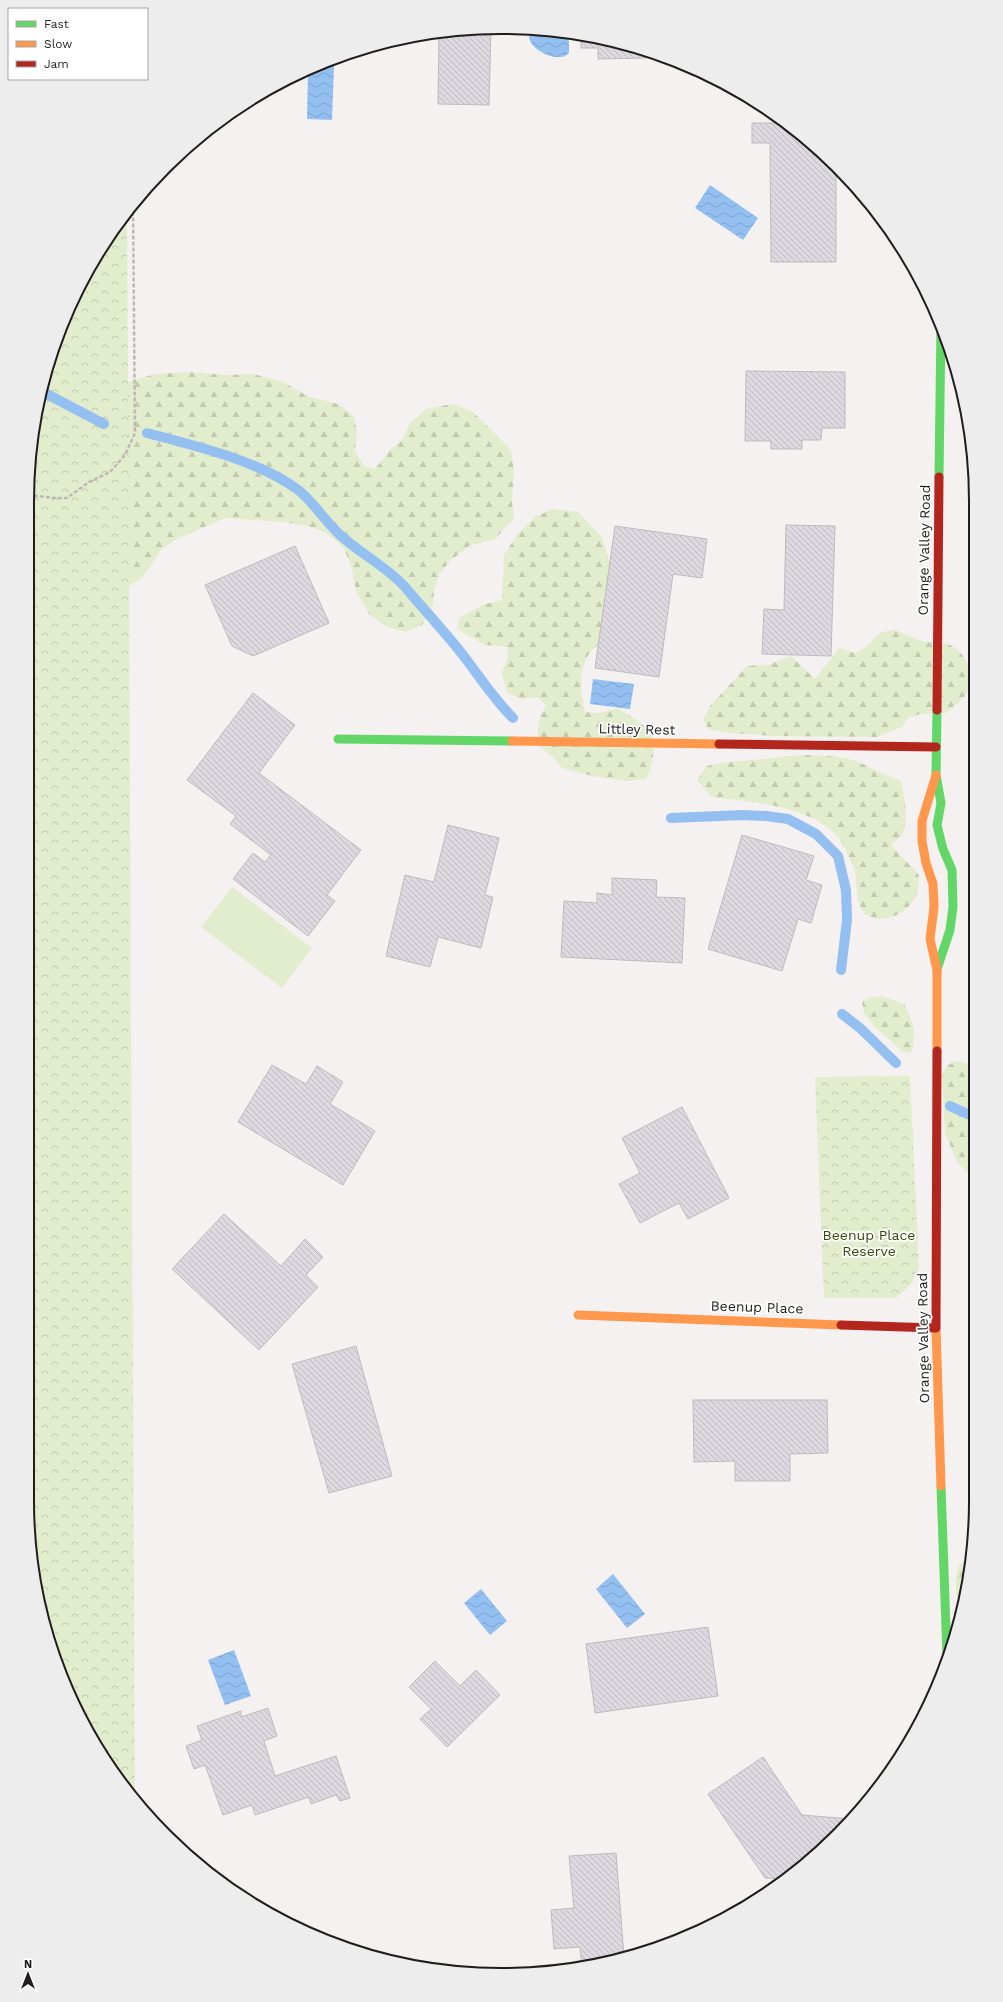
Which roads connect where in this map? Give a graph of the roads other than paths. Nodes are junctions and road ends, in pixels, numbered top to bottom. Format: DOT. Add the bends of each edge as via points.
graph roads {
  1 [pos="941,343"];
  2 [pos="338,739"];
  3 [pos="936,747"];
  4 [pos="936,775"];
  5 [pos="936,970"];
  6 [pos="578,1315"];
  7 [pos="936,1328"];
  8 [pos="947,1643"];
  1 -- 3 [label="street, Orange Valley Road"];
  2 -- 3 [label="street, Littley Rest"];
  3 -- 4 [label="street, Orange Valley Road"];
  4 -- 5 [label="street, Orange Valley Road" via="922,821 922,841 933,884 934,907 930,939"];
  4 -- 5 [label="street, Orange Valley Road" via="941,803 937,825 952,870 953,907 950,930"];
  5 -- 7 [label="street, Orange Valley Road"];
  6 -- 7 [label="street, Beenup Place"];
  7 -- 8 [label="street, Orange Valley Road"];
}
